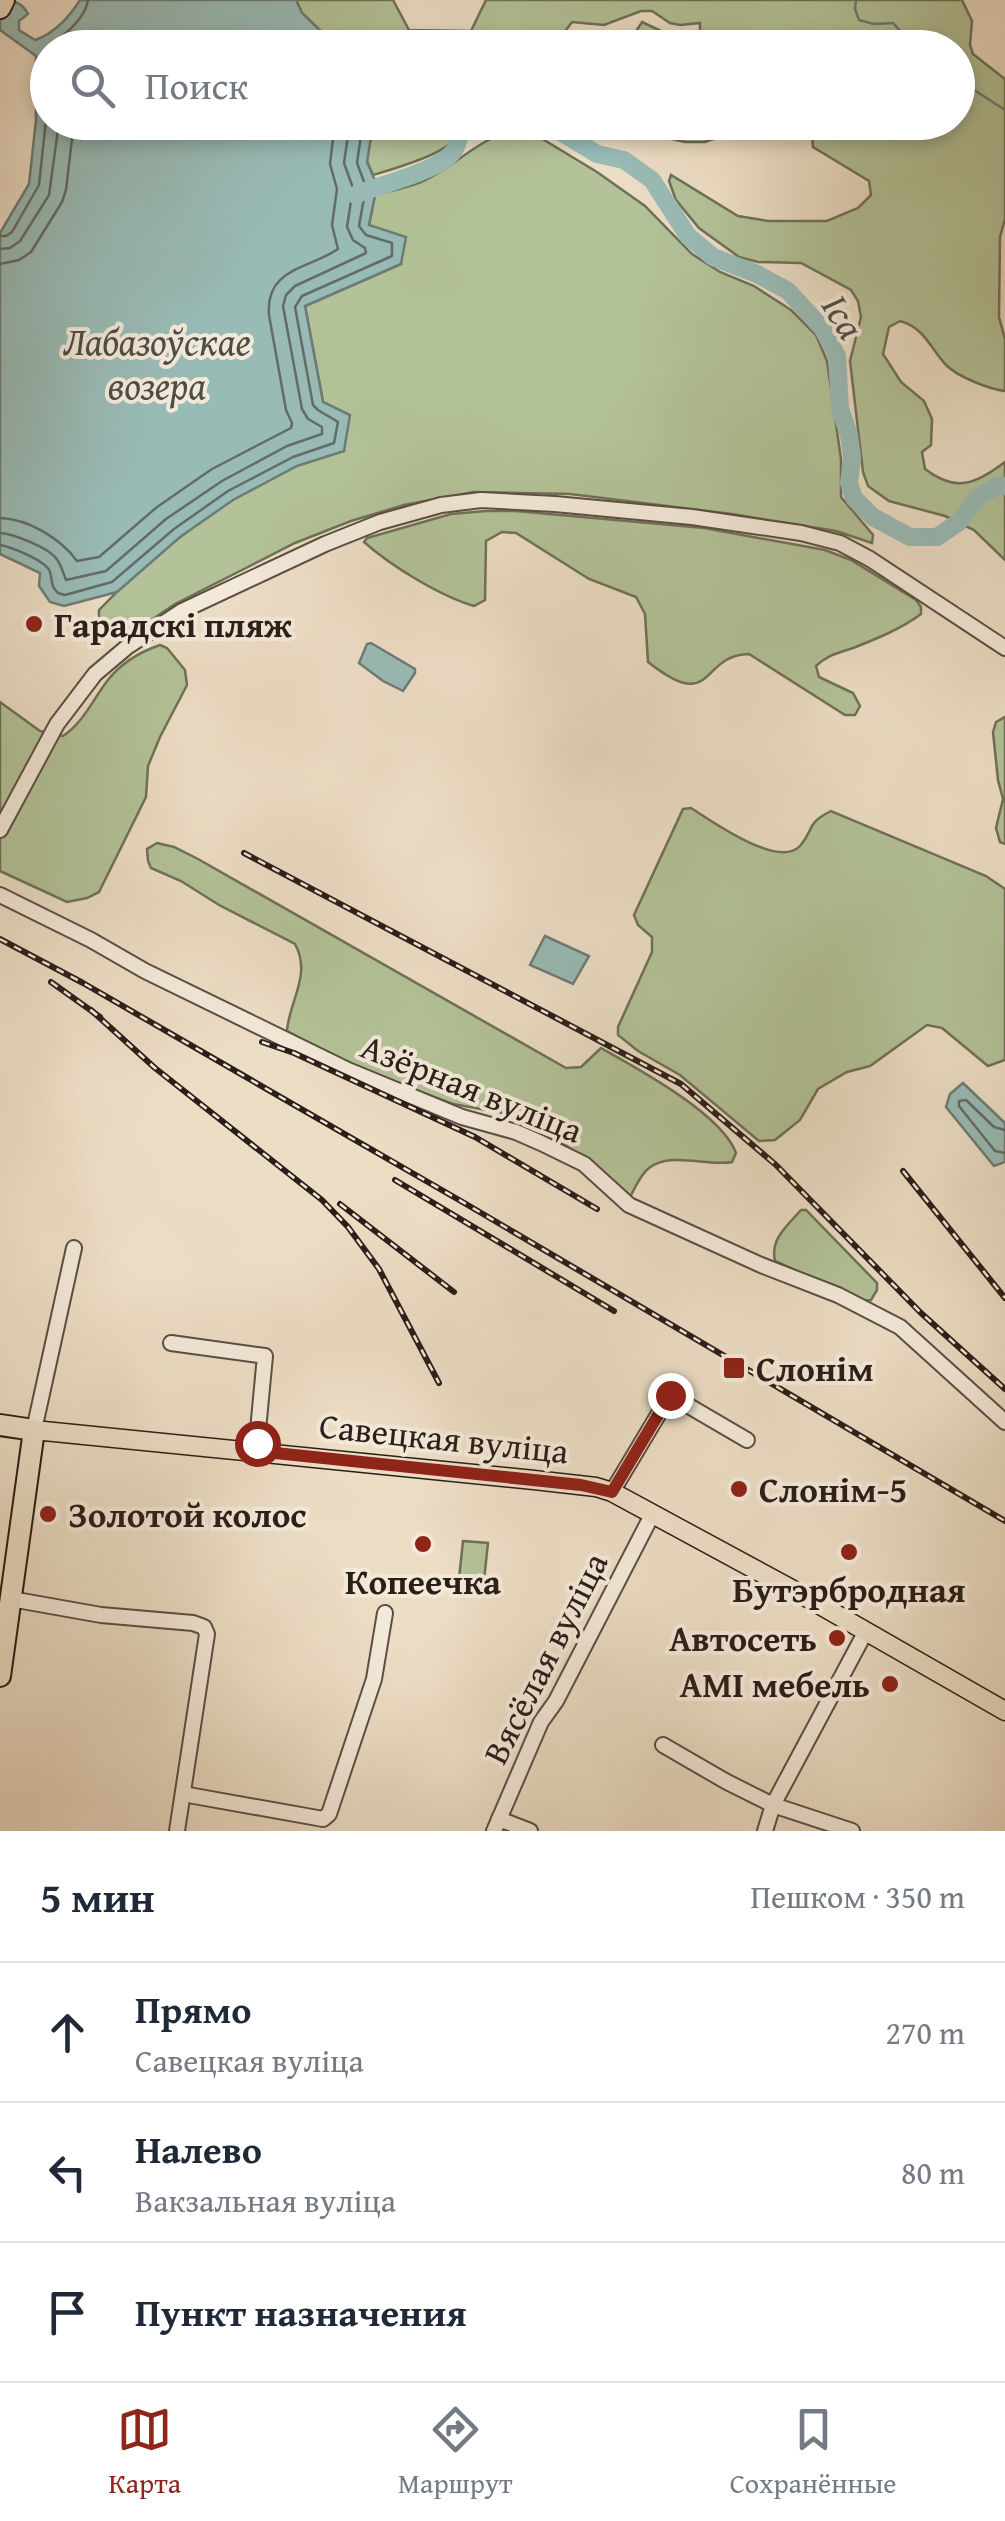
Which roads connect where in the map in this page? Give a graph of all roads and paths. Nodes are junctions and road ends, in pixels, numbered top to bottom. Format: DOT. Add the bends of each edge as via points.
graph roads {
  1 [pos="4,0"];
  2 [pos="0,8"];
  3 [pos="1005,648"];
  4 [pos="0,830"];
  5 [pos="0,894"];
  6 [pos="74,1248"];
  7 [pos="171,1343"];
  8 [pos="1005,1422"];
  9 [pos="0,1425"];
  10 [pos="34,1430"];
  11 [pos="746,1440"];
  12 [pos="256,1451"];
  13 [pos="612,1492"];
  14 [pos="653,1513"];
  15 [pos="11,1599"];
  16 [pos="385,1612"];
  17 [pos="866,1632"];
  18 [pos="0,1676"];
  19 [pos="1005,1711"];
  20 [pos="664,1744"];
  21 [pos="183,1794"];
  22 [pos="773,1805"];
  23 [pos="496,1825"];
  24 [pos="177,1831"];
  25 [pos="530,1831"];
  26 [pos="765,1831"];
  27 [pos="852,1831"];
  1 -- 2 [label="highway"];
  3 -- 4 [label="street" via="840,543 692,517 510,500 441,505 294,558 182,611 127,647 95,674 65,714"];
  5 -- 8 [label="street, Азёрная вуліца" via="348,1070 541,1142 584,1164 629,1205 900,1327"];
  6 -- 10 [label="street"];
  7 -- 12 [label="street" via="265,1356"];
  9 -- 10 [label="highway, Савецкая вуліца"];
  10 -- 12 [label="main road, Савецкая вуліца"];
  10 -- 15 [label="highway"];
  11 -- 13 [label="street" via="670,1395"];
  12 -- 13 [label="main road, Савецкая вуліца"];
  13 -- 14 [label="main road, Савецкая вуліца"];
  14 -- 17 [label="main road, Савецкая вуліца"];
  14 -- 23 [label="street, Вясёлая вуліца" via="541,1722"];
  15 -- 18 [label="highway"];
  15 -- 21 [label="street" via="204,1627"];
  16 -- 21 [label="street" via="374,1679 330,1814"];
  17 -- 19 [label="main road, Савецкая вуліца"];
  17 -- 22 [label="street"];
  20 -- 22 [label="street"];
  21 -- 24 [label="street"];
  22 -- 26 [label="street"];
  22 -- 27 [label="street"];
  23 -- 25 [label="street"];
}
